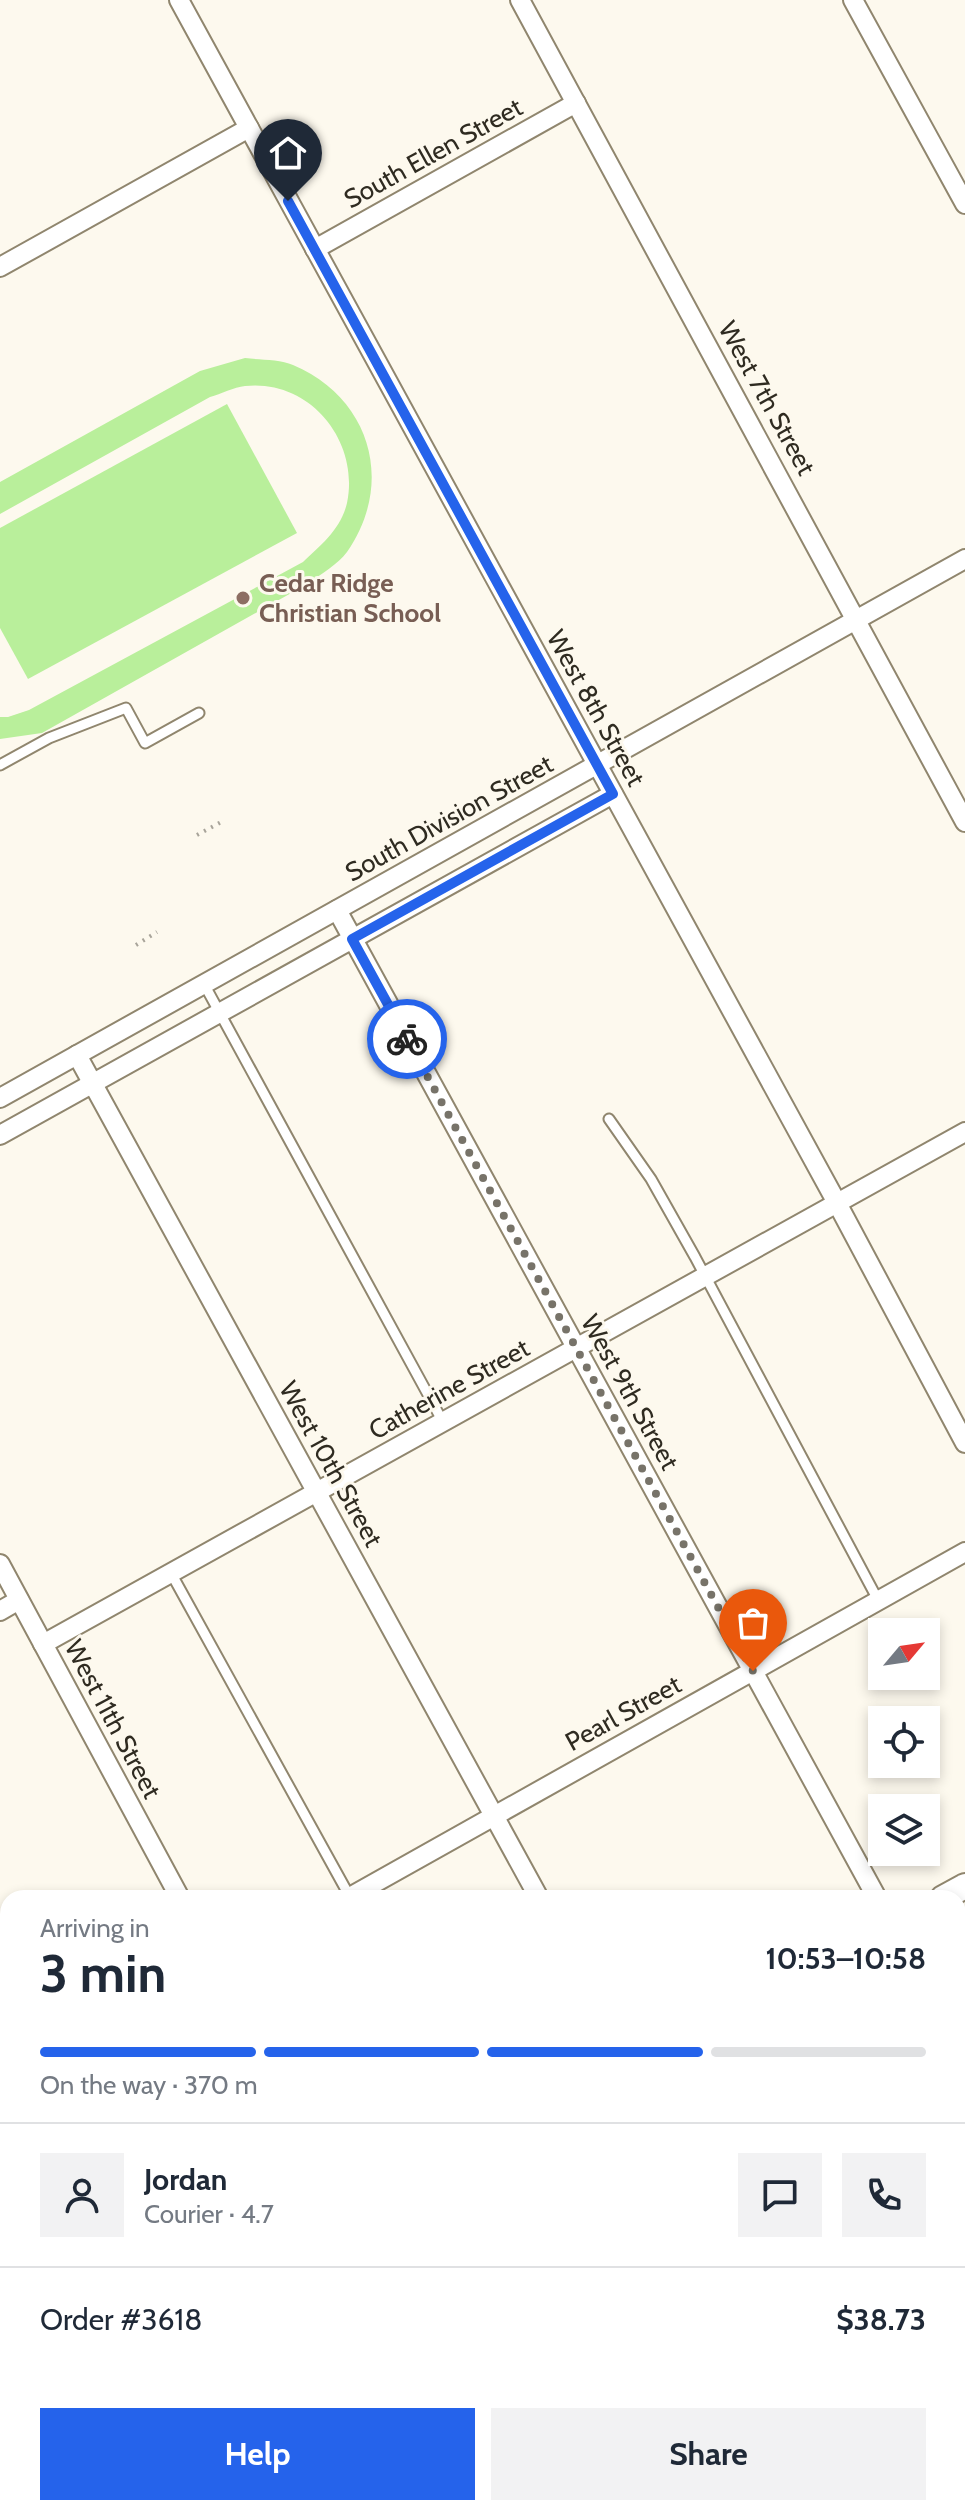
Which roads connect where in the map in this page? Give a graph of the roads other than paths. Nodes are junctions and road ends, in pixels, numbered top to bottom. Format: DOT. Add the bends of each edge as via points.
graph roads {
  1 [pos="179,0"];
  2 [pos="520,0"];
  3 [pos="853,0"];
  4 [pos="576,103"];
  5 [pos="249,128"];
  6 [pos="965,204"];
  7 [pos="315,249"];
  8 [pos="0,267"];
  9 [pos="965,559"];
  10 [pos="857,620"];
  11 [pos="199,713"];
  12 [pos="0,765"];
  13 [pos="597,765"];
  14 [pos="613,794"];
  15 [pos="965,822"];
  16 [pos="337,910"];
  17 [pos="352,939"];
  18 [pos="204,984"];
  19 [pos="220,1012"];
  20 [pos="77,1055"];
  21 [pos="93,1083"];
  22 [pos="0,1098"];
  23 [pos="609,1119"];
  24 [pos="965,1132"];
  25 [pos="0,1135"];
  26 [pos="837,1203"];
  27 [pos="705,1277"];
  28 [pos="576,1348"];
  29 [pos="443,1422"];
  30 [pos="965,1443"];
  31 [pos="317,1492"];
  32 [pos="965,1552"];
  33 [pos="0,1564"];
  34 [pos="171,1573"];
  35 [pos="19,1600"];
  36 [pos="878,1600"];
  37 [pos="0,1611"];
  38 [pos="43,1644"];
  39 [pos="753,1671"];
  40 [pos="494,1815"];
  41 [pos="176,1890"];
  42 [pos="345,1890"];
  43 [pos="361,1890"];
  44 [pos="535,1890"];
  45 [pos="873,1890"];
  1 -- 5 [label="street, West 8th Street"];
  2 -- 4 [label="street, West 7th Street"];
  3 -- 6 [label="street"];
  4 -- 7 [label="street, South Ellen Street"];
  4 -- 10 [label="street, West 7th Street"];
  5 -- 7 [label="street, West 8th Street"];
  5 -- 8 [label="street"];
  7 -- 13 [label="street, West 8th Street"];
  9 -- 10 [label="street, South Division Street"];
  10 -- 13 [label="street, South Division Street"];
  10 -- 15 [label="street, West 7th Street"];
  11 -- 12 [label="lane" via="145,743 126,708 49,738"];
  13 -- 14 [label="street, West 8th Street"];
  13 -- 16 [label="street, South Division Street"];
  14 -- 17 [label="street"];
  14 -- 26 [label="street, West 8th Street"];
  16 -- 17 [label="street, West 9th Street"];
  16 -- 18 [label="street, South Division Street"];
  17 -- 19 [label="street"];
  17 -- 28 [label="street, West 9th Street"];
  18 -- 19 [label="lane"];
  18 -- 20 [label="street, South Division Street"];
  19 -- 21 [label="street"];
  19 -- 29 [label="lane"];
  20 -- 21 [label="street, West 10th Street"];
  20 -- 22 [label="street, South Division Street"];
  21 -- 25 [label="street"];
  21 -- 31 [label="street, West 10th Street"];
  23 -- 27 [label="lane" via="651,1179"];
  24 -- 26 [label="street, Catherine Street"];
  26 -- 27 [label="street, Catherine Street"];
  26 -- 30 [label="street, West 8th Street"];
  27 -- 28 [label="street, Catherine Street"];
  27 -- 36 [label="lane"];
  28 -- 29 [label="street, Catherine Street"];
  28 -- 39 [label="street, West 9th Street"];
  29 -- 31 [label="street, Catherine Street"];
  31 -- 34 [label="street, Catherine Street"];
  31 -- 40 [label="street, West 10th Street"];
  32 -- 36 [label="street, Pearl Street"];
  33 -- 35 [label="street, West 11th Street"];
  34 -- 38 [label="street, Catherine Street"];
  34 -- 42 [label="lane"];
  35 -- 37 [label="street"];
  35 -- 38 [label="street, West 11th Street"];
  36 -- 39 [label="street, Pearl Street"];
  38 -- 41 [label="street, West 11th Street"];
  39 -- 40 [label="street, Pearl Street"];
  39 -- 45 [label="street, West 9th Street"];
  40 -- 43 [label="street, Pearl Street"];
  40 -- 44 [label="street, West 10th Street"];
}
